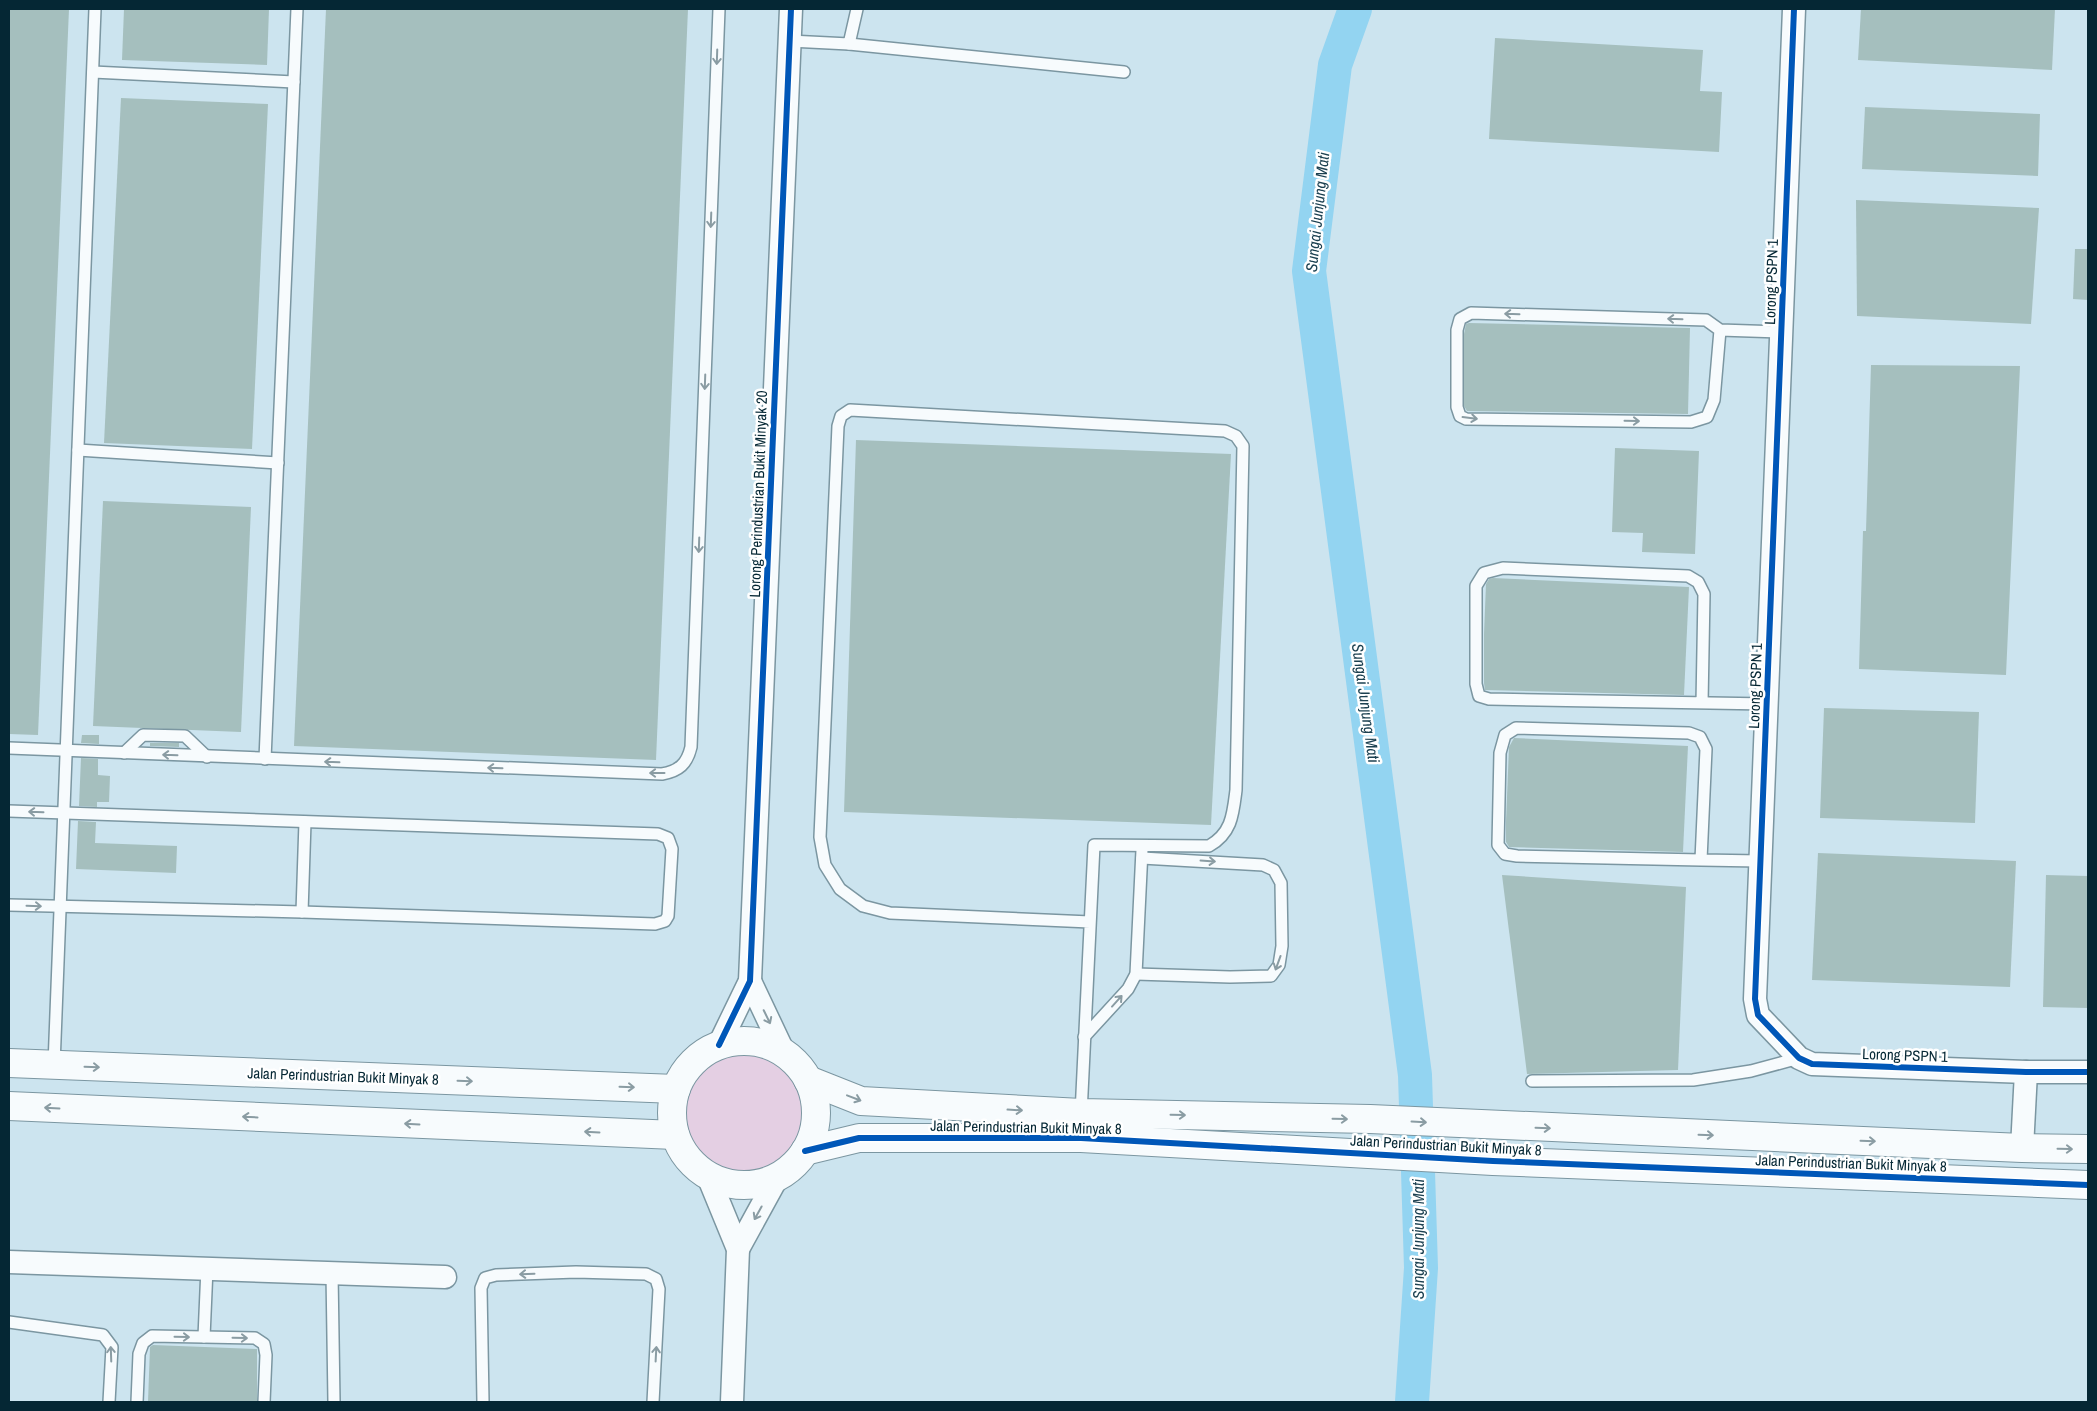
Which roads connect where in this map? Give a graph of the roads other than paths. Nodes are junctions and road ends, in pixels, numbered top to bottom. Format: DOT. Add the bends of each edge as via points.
graph roads {
  1 [pos="95,9"];
  2 [pos="297,9"];
  3 [pos="719,9"];
  4 [pos="790,9"];
  5 [pos="857,9"];
  6 [pos="1794,9"];
  7 [pos="790,41"];
  8 [pos="849,44"];
  9 [pos="93,72"];
  10 [pos="1124,72"];
  11 [pos="294,82"];
  12 [pos="1720,330"];
  13 [pos="1782,332"];
  14 [pos="78,450"];
  15 [pos="278,463"];
  16 [pos="1702,703"];
  17 [pos="1767,704"];
  18 [pos="9,748"];
  19 [pos="66,751"];
  20 [pos="124,753"];
  21 [pos="207,757"];
  22 [pos="265,759"];
  23 [pos="9,811"];
  24 [pos="64,813"];
  25 [pos="305,822"];
  26 [pos="1142,845"];
  27 [pos="1189,845"];
  28 [pos="1142,858"];
  29 [pos="1189,860"];
  30 [pos="1701,860"];
  31 [pos="1760,861"];
  32 [pos="9,905"];
  33 [pos="60,907"];
  34 [pos="302,912"];
  35 [pos="1090,922"];
  36 [pos="1136,974"];
  37 [pos="750,981"];
  38 [pos="1084,1037"];
  39 [pos="720,1045"];
  40 [pos="784,1053"];
  41 [pos="1799,1058"];
  42 [pos="9,1063"];
  43 [pos="54,1065"];
  44 [pos="2026,1072"];
  45 [pos="2088,1072"];
  46 [pos="808,1080"];
  47 [pos="1532,1081"];
  48 [pos="676,1089"];
  49 [pos="9,1106"];
  50 [pos="1081,1125"];
  51 [pos="675,1135"];
  52 [pos="2022,1148"];
  53 [pos="2088,1149"];
  54 [pos="805,1151"];
  55 [pos="708,1176"];
  56 [pos="778,1176"];
  57 [pos="2088,1185"];
  58 [pos="738,1249"];
  59 [pos="9,1262"];
  60 [pos="207,1268"];
  61 [pos="332,1273"];
  62 [pos="445,1277"];
  63 [pos="9,1322"];
  64 [pos="204,1337"];
  65 [pos="109,1402"];
  66 [pos="137,1402"];
  67 [pos="264,1402"];
  68 [pos="334,1402"];
  69 [pos="483,1402"];
  70 [pos="653,1402"];
  71 [pos="732,1402"];
  1 -- 9 [label="lane"];
  2 -- 11 [label="lane"];
  3 -- 22 [label="lane, one-way" via="691,747 688,758 673,772 662,774"];
  4 -- 7 [label="street, Lorong Perindustrian Bukit Minyak 20"];
  5 -- 8 [label="lane"];
  6 -- 13 [label="street, Lorong PSPN 1"];
  7 -- 8 [label="lane"];
  7 -- 37 [label="street, Lorong Perindustrian Bukit Minyak 20"];
  8 -- 10 [label="lane"];
  9 -- 11 [label="lane"];
  9 -- 14 [label="lane"];
  11 -- 15 [label="lane"];
  12 -- 12 [label="lane, one-way" via="1706,320 1470,313 1460,319 1457,330 1457,407 1460,416 1466,419 1691,422 1707,417 1714,400"];
  12 -- 13 [label="lane"];
  13 -- 17 [label="street, Lorong PSPN 1"];
  14 -- 15 [label="lane"];
  14 -- 19 [label="lane"];
  15 -- 22 [label="lane"];
  16 -- 16 [label="lane" via="1489,699 1479,696 1476,684 1476,586 1484,573 1503,568 1688,576 1698,582 1704,594"];
  16 -- 17 [label="lane"];
  17 -- 31 [label="street, Lorong PSPN 1"];
  18 -- 19 [label="lane"];
  19 -- 20 [label="lane"];
  19 -- 24 [label="lane"];
  21 -- 20 [label="lane, one-way"];
  20 -- 21 [label="lane" via="143,735 185,736"];
  21 -- 22 [label="lane"];
  24 -- 23 [label="lane, one-way"];
  24 -- 25 [label="lane"];
  24 -- 33 [label="lane"];
  25 -- 34 [label="lane"];
  25 -- 34 [label="lane" via="664,835 672,849 670,911 665,921 655,924"];
  26 -- 27 [label="lane"];
  26 -- 28 [label="lane"];
  26 -- 35 [label="lane" via="1094,845"];
  27 -- 29 [label="lane"];
  27 -- 35 [label="lane" via="1209,846 1220,840 1231,822 1236,790 1243,446 1236,436 1225,431 850,410 842,416 837,436 820,837 825,866 840,889 862,906 890,913"];
  28 -- 29 [label="lane"];
  28 -- 36 [label="lane"];
  29 -- 36 [label="lane, one-way" via="1263,865 1274,870 1281,883 1282,946 1279,965 1271,976"];
  30 -- 30 [label="lane" via="1505,854 1498,845 1500,753 1505,735 1516,728 1689,733 1700,737 1706,749"];
  30 -- 31 [label="lane"];
  31 -- 41 [label="street, Lorong PSPN 1" via="1755,1000 1758,1015"];
  32 -- 33 [label="lane, one-way"];
  33 -- 34 [label="lane"];
  33 -- 43 [label="lane"];
  35 -- 38 [label="lane"];
  38 -- 36 [label="lane, one-way" via="1128,989"];
  37 -- 39 [label="street"];
  37 -- 40 [label="street, one-way"];
  38 -- 50 [label="lane"];
  39 -- 40 [label="street" via="741,1041 764,1044"];
  39 -- 48 [label="street" via="686,1070"];
  40 -- 46 [label="street"];
  41 -- 44 [label="street, Lorong PSPN 1" via="1812,1064"];
  41 -- 47 [label="lane" via="1751,1071 1693,1080"];
  42 -- 43 [label="street, Jalan Perindustrian Bukit Minyak 8"];
  43 -- 48 [label="street, Jalan Perindustrian Bukit Minyak 8, one-way"];
  44 -- 45 [label="street, Lorong PSPN 1"];
  44 -- 52 [label="street"];
  46 -- 50 [label="street, Jalan Perindustrian Bukit Minyak 8, one-way" via="861,1101"];
  46 -- 54 [label="street" via="816,1116 813,1135"];
  48 -- 51 [label="street" via="672,1120"];
  51 -- 49 [label="street, one-way"];
  50 -- 52 [label="street, Jalan Perindustrian Bukit Minyak 8, one-way" via="1370,1119"];
  50 -- 54 [label="street, Jalan Perindustrian Bukit Minyak 8" via="859,1138"];
  50 -- 57 [label="street, Jalan Perindustrian Bukit Minyak 8" via="1379,1155"];
  51 -- 55 [label="street" via="694,1165"];
  52 -- 53 [label="street, Jalan Perindustrian Bukit Minyak 8, one-way"];
  54 -- 56 [label="street" via="793,1166"];
  55 -- 56 [label="street" via="731,1184 755,1184"];
  55 -- 58 [label="street"];
  56 -- 58 [label="street, one-way"];
  58 -- 71 [label="street"];
  59 -- 60 [label="street"];
  60 -- 61 [label="street"];
  60 -- 64 [label="lane"];
  61 -- 62 [label="street"];
  61 -- 68 [label="lane"];
  65 -- 63 [label="lane, one-way" via="112,1348 102,1335"];
  66 -- 64 [label="lane, one-way" via="142,1343 152,1336"];
  64 -- 67 [label="lane, one-way" via="255,1338 264,1344"];
  70 -- 69 [label="lane, one-way" via="658,1283 652,1275 646,1274 576,1272 490,1275 482,1283"];
}
